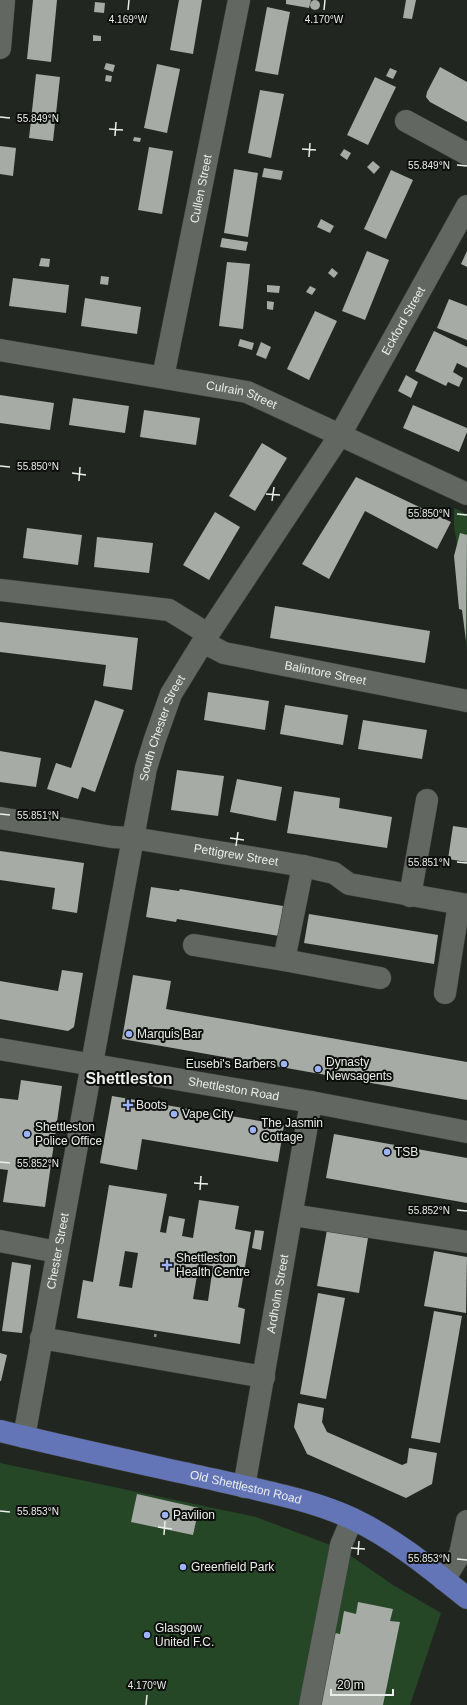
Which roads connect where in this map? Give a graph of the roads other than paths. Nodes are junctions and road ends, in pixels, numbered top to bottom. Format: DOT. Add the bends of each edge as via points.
graph roads {
  1 [pos="4,0"];
  2 [pos="239,0"];
  3 [pos="0,48"];
  4 [pos="406,121"];
  5 [pos="467,154"];
  6 [pos="467,206"];
  7 [pos="0,350"];
  8 [pos="163,377"];
  9 [pos="340,435"];
  10 [pos="467,494"];
  11 [pos="0,590"];
  12 [pos="206,638"];
  13 [pos="459,699"];
  14 [pos="427,800"];
  15 [pos="0,818"];
  16 [pos="133,838"];
  17 [pos="303,866"];
  18 [pos="410,896"];
  19 [pos="463,904"];
  20 [pos="194,945"];
  21 [pos="284,960"];
  22 [pos="380,978"];
  23 [pos="445,993"];
  24 [pos="0,1049"];
  25 [pos="92,1064"];
  26 [pos="311,1102"];
  27 [pos="467,1132"];
  28 [pos="292,1215"];
  29 [pos="0,1241"];
  30 [pos="467,1242"];
  31 [pos="57,1252"];
  32 [pos="41,1338"];
  33 [pos="264,1377"];
  34 [pos="0,1431"];
  35 [pos="24,1437"];
  36 [pos="244,1486"];
  37 [pos="352,1519"];
  38 [pos="467,1521"];
  39 [pos="444,1580"];
  40 [pos="467,1598"];
  41 [pos="310,1705"];
  1 -- 3 [label="street"];
  2 -- 8 [label="street, Cullen Street"];
  4 -- 5 [label="street"];
  6 -- 9 [label="street, Eckford Street"];
  7 -- 8 [label="street, Culrain Street"];
  8 -- 9 [label="street, Culrain Street" via="247,392"];
  9 -- 10 [label="street, Culrain Street"];
  9 -- 12 [label="street, South Chester Street"];
  11 -- 12 [label="street, Balintore Street" via="169,610"];
  12 -- 13 [label="street, Balintore Street" via="224,653"];
  12 -- 16 [label="street, South Chester Street" via="171,694 146,768"];
  14 -- 18 [label="street"];
  15 -- 16 [label="street, Pettigrew Street" via="112,837"];
  16 -- 17 [label="street, Pettigrew Street"];
  16 -- 25 [label="street, South Chester Street"];
  17 -- 18 [label="street, Pettigrew Street" via="334,873 349,884"];
  17 -- 21 [label="street"];
  18 -- 19 [label="street, Pettigrew Street"];
  19 -- 23 [label="street"];
  20 -- 21 [label="street"];
  21 -- 22 [label="street"];
  24 -- 25 [label="street, Shettleston Road"];
  25 -- 26 [label="street, Shettleston Road"];
  25 -- 31 [label="street, Chester Street"];
  26 -- 27 [label="street, Shettleston Road"];
  26 -- 28 [label="street, Ardholm Street"];
  28 -- 30 [label="street"];
  28 -- 33 [label="street, Ardholm Street"];
  29 -- 31 [label="street"];
  31 -- 32 [label="street, Chester Street"];
  32 -- 33 [label="street"];
  32 -- 35 [label="street, Chester Street"];
  33 -- 36 [label="street, Ardholm Street"];
  34 -- 35 [label="main road, Old Shettleston Road"];
  35 -- 36 [label="main road, Old Shettleston Road"];
  36 -- 37 [label="main road, Old Shettleston Road" via="311,1503"];
  37 -- 39 [label="main road, Old Shettleston Road" via="395,1542"];
  37 -- 41 [label="street" via="341,1545"];
  38 -- 39 [label="street" via="460,1554"];
  39 -- 40 [label="main road, Old Shettleston Road"];
}
